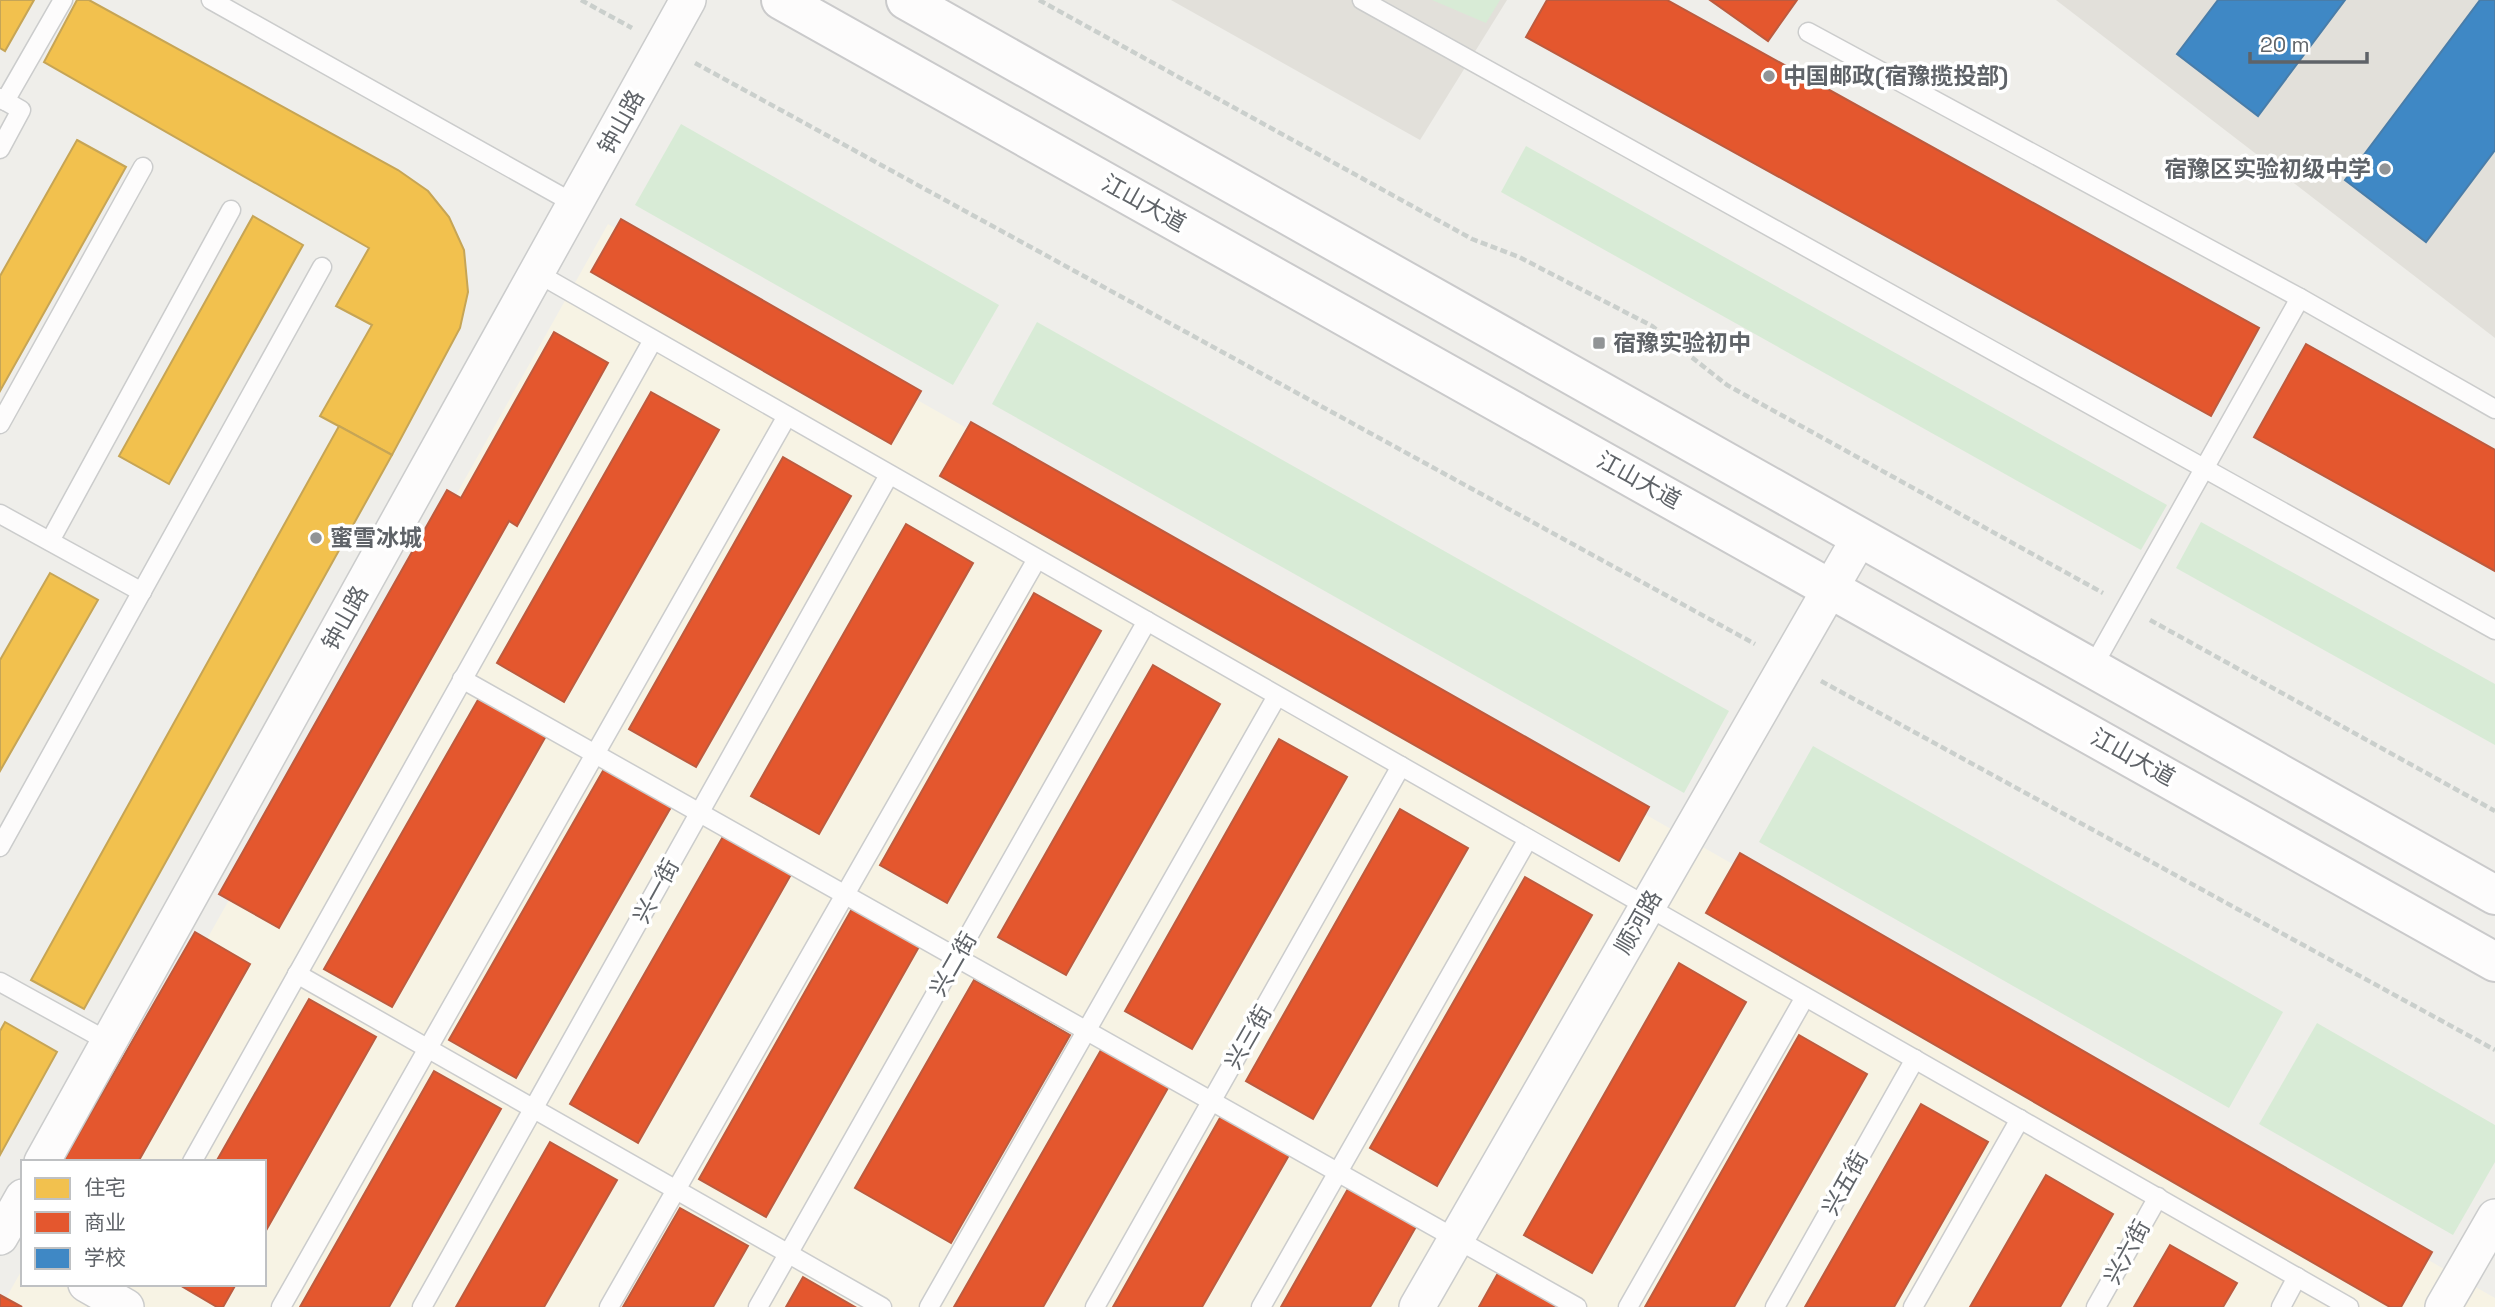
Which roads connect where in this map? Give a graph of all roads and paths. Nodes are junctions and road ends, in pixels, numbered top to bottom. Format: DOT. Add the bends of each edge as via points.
graph roads {
  1 [pos="63,0"];
  2 [pos="211,0"];
  3 [pos="581,0"];
  4 [pos="688,0"];
  5 [pos="781,0"];
  6 [pos="906,0"];
  7 [pos="1039,0"];
  8 [pos="1363,0"];
  9 [pos="1808,32"];
  10 [pos="663,45"];
  11 [pos="2,100"];
  12 [pos="0,149"];
  13 [pos="143,167"];
  14 [pos="575,204"];
  15 [pos="231,210"];
  16 [pos="322,267"];
  17 [pos="537,273"];
  18 [pos="2300,298"];
  19 [pos="653,340"];
  20 [pos="2495,408"];
  21 [pos="787,416"];
  22 [pos="0,424"];
  23 [pos="2205,469"];
  24 [pos="889,474"];
  25 [pos="0,514"];
  26 [pos="1860,537"];
  27 [pos="50,541"];
  28 [pos="1037,559"];
  29 [pos="1832,587"];
  30 [pos="142,592"];
  31 [pos="2126,607"];
  32 [pos="1147,621"];
  33 [pos="2495,630"];
  34 [pos="1788,663"];
  35 [pos="2092,668"];
  36 [pos="462,680"];
  37 [pos="1277,696"];
  38 [pos="595,754"];
  39 [pos="1401,766"];
  40 [pos="2495,811"];
  41 [pos="699,813"];
  42 [pos="1528,839"];
  43 [pos="0,847"];
  44 [pos="845,895"];
  45 [pos="2495,895"];
  46 [pos="1647,906"];
  47 [pos="956,958"];
  48 [pos="2495,962"];
  49 [pos="297,974"];
  50 [pos="0,982"];
  51 [pos="1805,997"];
  52 [pos="1086,1031"];
  53 [pos="109,1042"];
  54 [pos="428,1048"];
  55 [pos="2495,1050"];
  56 [pos="1915,1059"];
  57 [pos="1211,1101"];
  58 [pos="534,1109"];
  59 [pos="2020,1119"];
  60 [pos="43,1160"];
  61 [pos="193,1160"];
  62 [pos="1338,1172"];
  63 [pos="676,1190"];
  64 [pos="2158,1198"];
  65 [pos="21,1203"];
  66 [pos="2495,1217"];
  67 [pos="1456,1239"];
  68 [pos="8,1240"];
  69 [pos="789,1254"];
  70 [pos="2297,1278"];
  71 [pos="281,1307"];
  72 [pos="422,1307"];
  73 [pos="609,1307"];
  74 [pos="758,1307"];
  75 [pos="882,1307"];
  76 [pos="929,1307"];
  77 [pos="1095,1307"];
  78 [pos="1261,1307"];
  79 [pos="1417,1307"];
  80 [pos="1577,1307"];
  81 [pos="1628,1307"];
  82 [pos="1776,1307"];
  83 [pos="1913,1307"];
  84 [pos="2096,1307"];
  85 [pos="2281,1307"];
  86 [pos="2349,1307"];
  87 [pos="2444,1307"];
  1 -- 11 [label="lane"];
  2 -- 14 [label="lane"];
  3 -- 10 [label="path"];
  4 -- 10 [label="street, 钟山路"];
  5 -- 29 [label="main road, 江山大道"];
  6 -- 26 [label="main road"];
  7 -- 31 [label="path" via="1472,239 1518,257 1652,326 1727,385"];
  8 -- 23 [label="lane"];
  9 -- 18 [label="lane"];
  10 -- 14 [label="street, 钟山路"];
  10 -- 34 [label="path"];
  11 -- 12 [label="lane" via="22,110"];
  13 -- 22 [label="lane"];
  14 -- 17 [label="street, 钟山路"];
  15 -- 27 [label="lane"];
  16 -- 30 [label="lane"];
  17 -- 19 [label="lane"];
  17 -- 53 [label="street, 钟山路"];
  18 -- 20 [label="lane"];
  18 -- 23 [label="lane"];
  19 -- 21 [label="lane"];
  19 -- 36 [label="lane"];
  21 -- 24 [label="lane"];
  21 -- 38 [label="lane"];
  23 -- 31 [label="lane"];
  23 -- 33 [label="lane"];
  24 -- 28 [label="lane"];
  24 -- 41 [label="lane, 兴一街"];
  25 -- 27 [label="lane"];
  26 -- 29 [label="street, 顺河路"];
  26 -- 35 [label="main road"];
  27 -- 30 [label="lane"];
  28 -- 32 [label="lane"];
  28 -- 44 [label="lane"];
  29 -- 34 [label="street, 顺河路"];
  29 -- 48 [label="main road, 江山大道"];
  30 -- 43 [label="lane"];
  31 -- 35 [label="lane"];
  31 -- 40 [label="path"];
  32 -- 37 [label="lane"];
  32 -- 47 [label="lane, 兴二街"];
  34 -- 46 [label="street, 顺河路"];
  34 -- 55 [label="path"];
  35 -- 45 [label="main road"];
  36 -- 38 [label="lane"];
  36 -- 49 [label="lane"];
  37 -- 39 [label="lane"];
  37 -- 52 [label="lane"];
  38 -- 41 [label="lane"];
  38 -- 54 [label="lane"];
  39 -- 42 [label="lane"];
  39 -- 57 [label="lane, 兴三街"];
  41 -- 44 [label="lane"];
  41 -- 58 [label="lane, 兴一街"];
  42 -- 46 [label="lane"];
  42 -- 62 [label="lane"];
  44 -- 47 [label="lane"];
  44 -- 63 [label="lane"];
  46 -- 51 [label="lane"];
  46 -- 67 [label="street, 顺河路"];
  47 -- 52 [label="lane"];
  47 -- 69 [label="lane, 兴二街"];
  49 -- 54 [label="lane"];
  49 -- 61 [label="lane"];
  50 -- 53 [label="lane"];
  51 -- 56 [label="lane"];
  51 -- 81 [label="lane"];
  52 -- 57 [label="lane"];
  52 -- 76 [label="lane"];
  53 -- 60 [label="street, 钟山路"];
  54 -- 58 [label="lane"];
  54 -- 71 [label="lane"];
  56 -- 59 [label="lane"];
  56 -- 82 [label="lane, 兴五街"];
  57 -- 62 [label="lane"];
  57 -- 77 [label="lane, 兴三街"];
  58 -- 63 [label="lane"];
  58 -- 72 [label="lane, 兴一街"];
  59 -- 64 [label="lane"];
  59 -- 83 [label="lane"];
  62 -- 67 [label="lane"];
  62 -- 78 [label="lane"];
  63 -- 69 [label="lane"];
  63 -- 73 [label="lane"];
  64 -- 70 [label="lane"];
  64 -- 84 [label="lane, 兴六街"];
  65 -- 68 [label="street"];
  66 -- 87 [label="street"];
  67 -- 79 [label="street, 顺河路"];
  67 -- 80 [label="lane"];
  69 -- 74 [label="lane, 兴二街"];
  69 -- 75 [label="lane"];
  70 -- 85 [label="lane"];
  70 -- 86 [label="lane"];
}
